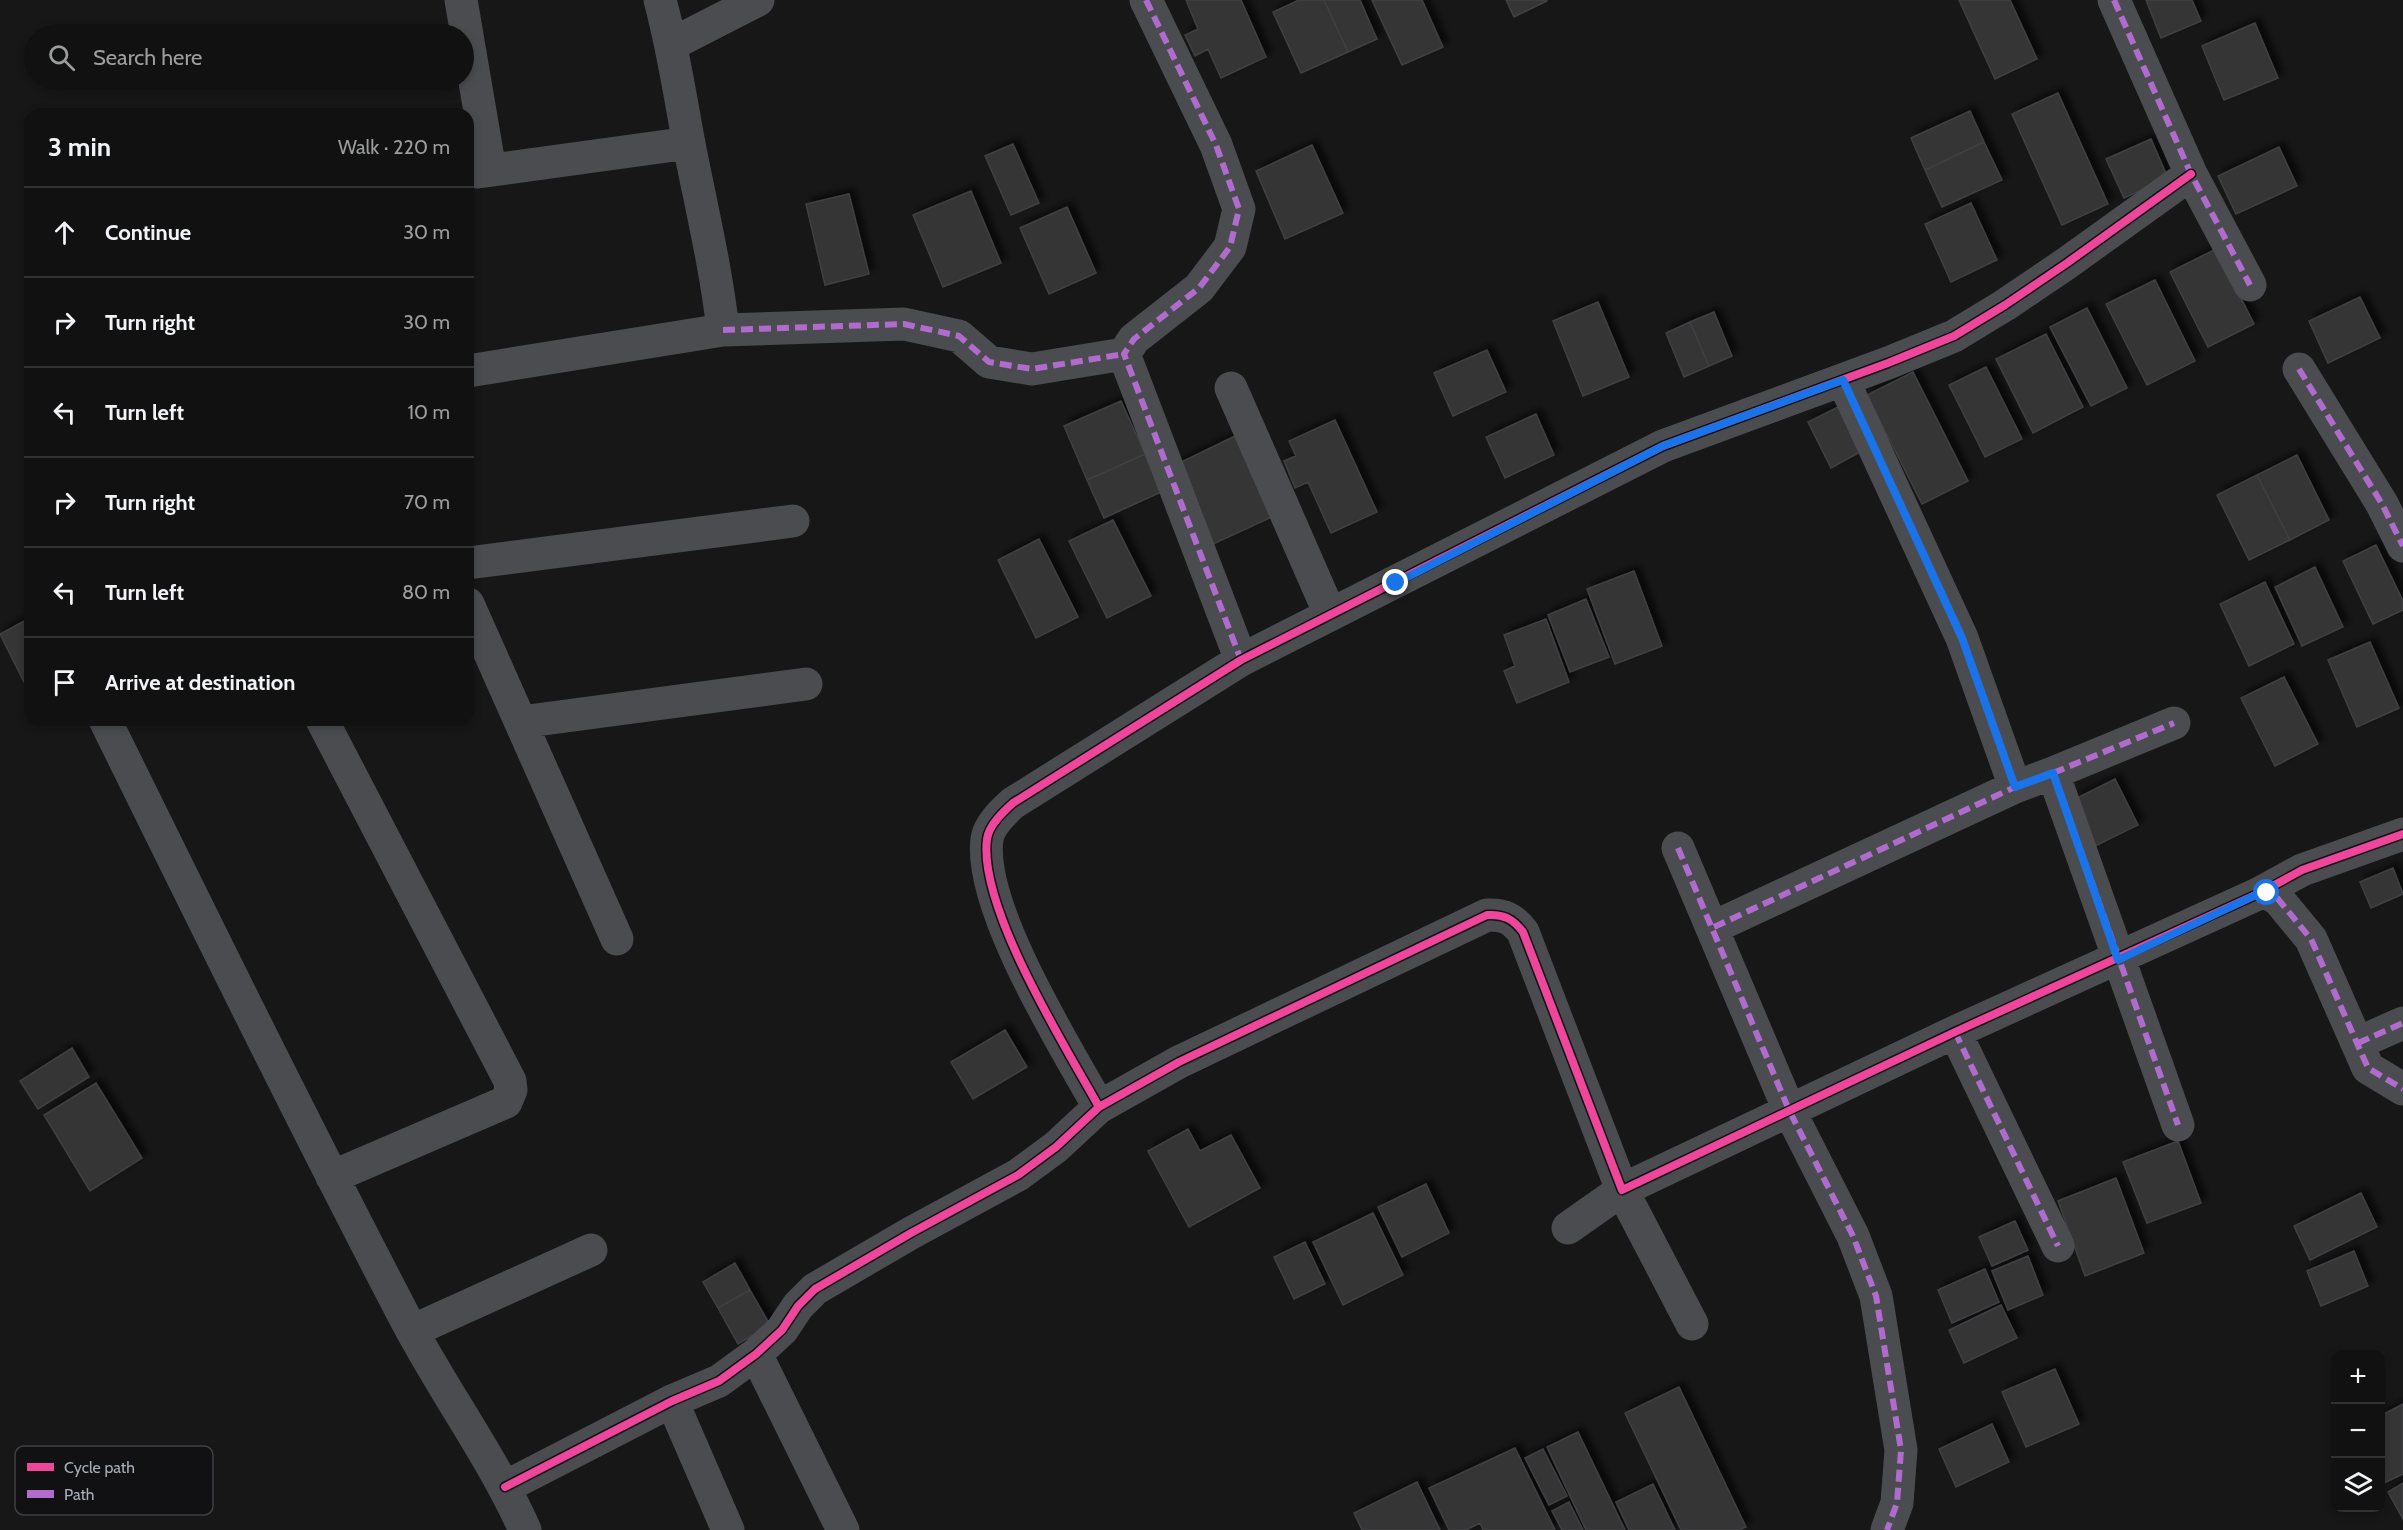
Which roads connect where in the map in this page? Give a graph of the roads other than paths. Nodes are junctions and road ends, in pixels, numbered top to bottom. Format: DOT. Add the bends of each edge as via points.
graph roads {
  1 [pos="460,0"];
  2 [pos="660,0"];
  3 [pos="758,0"];
  4 [pos="1146,0"];
  5 [pos="2114,0"];
  6 [pos="463,24"];
  7 [pos="672,44"];
  8 [pos="473,90"];
  9 [pos="689,143"];
  10 [pos="2191,174"];
  11 [pos="2250,285"];
  12 [pos="723,330"];
  13 [pos="1124,354"];
  14 [pos="2299,369"];
  15 [pos="474,370"];
  16 [pos="1843,380"];
  17 [pos="1231,388"];
  18 [pos="794,521"];
  19 [pos="2403,546"];
  20 [pos="474,561"];
  21 [pos="1330,614"];
  22 [pos="474,617"];
  23 [pos="1241,660"];
  24 [pos="806,684"];
  25 [pos="521,722"];
  26 [pos="2174,723"];
  27 [pos="108,726"];
  28 [pos="325,726"];
  29 [pos="2053,773"];
  30 [pos="2015,787"];
  31 [pos="2403,834"];
  32 [pos="1678,848"];
  33 [pos="2260,893"];
  34 [pos="1714,927"];
  35 [pos="617,939"];
  36 [pos="2118,960"];
  37 [pos="2403,1023"];
  38 [pos="1955,1032"];
  39 [pos="2358,1043"];
  40 [pos="2403,1089"];
  41 [pos="1099,1107"];
  42 [pos="1789,1110"];
  43 [pos="2178,1125"];
  44 [pos="332,1177"];
  45 [pos="1622,1190"];
  46 [pos="1568,1228"];
  47 [pos="2058,1246"];
  48 [pos="591,1250"];
  49 [pos="1692,1324"];
  50 [pos="412,1332"];
  51 [pos="756,1354"];
  52 [pos="672,1401"];
  53 [pos="506,1487"];
  54 [pos="525,1530"];
  55 [pos="728,1530"];
  56 [pos="843,1530"];
  57 [pos="1887,1530"];
  1 -- 6 [label="street"];
  2 -- 7 [label="street"];
  3 -- 7 [label="street"];
  4 -- 13 [label="street" via="1216,145 1239,209 1230,247 1199,288 1134,339"];
  5 -- 10 [label="street"];
  7 -- 9 [label="street"];
  8 -- 9 [label="street" via="484,171"];
  9 -- 12 [label="street"];
  10 -- 11 [label="street"];
  10 -- 16 [label="street" via="2067,263 1964,330"];
  12 -- 13 [label="street" via="904,324 959,336 989,362 1032,369"];
  12 -- 15 [label="street"];
  13 -- 23 [label="street"];
  14 -- 19 [label="street" via="2382,504"];
  16 -- 21 [label="street" via="1663,446"];
  16 -- 30 [label="street" via="1962,638"];
  17 -- 21 [label="street"];
  18 -- 20 [label="street"];
  21 -- 23 [label="street"];
  22 -- 25 [label="street"];
  23 -- 41 [label="street" via="1013,802 987,837 992,887 1013,945"];
  24 -- 25 [label="street"];
  25 -- 35 [label="street"];
  26 -- 29 [label="street"];
  27 -- 44 [label="street"];
  28 -- 44 [label="street" via="512,1090 506,1102"];
  29 -- 30 [label="street"];
  29 -- 36 [label="street"];
  30 -- 34 [label="street"];
  31 -- 33 [label="street" via="2302,870"];
  32 -- 34 [label="street"];
  33 -- 36 [label="street"];
  33 -- 39 [label="street" via="2278,898 2311,939"];
  34 -- 42 [label="street"];
  36 -- 38 [label="street"];
  36 -- 43 [label="street"];
  37 -- 39 [label="street"];
  38 -- 42 [label="street"];
  38 -- 47 [label="street"];
  39 -- 40 [label="street" via="2368,1068"];
  41 -- 45 [label="street" via="1200,1052 1487,915 1499,914 1516,923 1529,944"];
  41 -- 51 [label="street" via="1018,1175 815,1289 782,1330"];
  42 -- 45 [label="street"];
  42 -- 57 [label="street" via="1853,1236 1876,1296 1901,1450 1897,1503"];
  44 -- 50 [label="street"];
  45 -- 46 [label="street"];
  45 -- 49 [label="street"];
  48 -- 50 [label="street"];
  50 -- 53 [label="street"];
  51 -- 52 [label="street" via="719,1381"];
  51 -- 56 [label="street"];
  52 -- 53 [label="street"];
  52 -- 55 [label="street"];
  53 -- 54 [label="street"];
}
